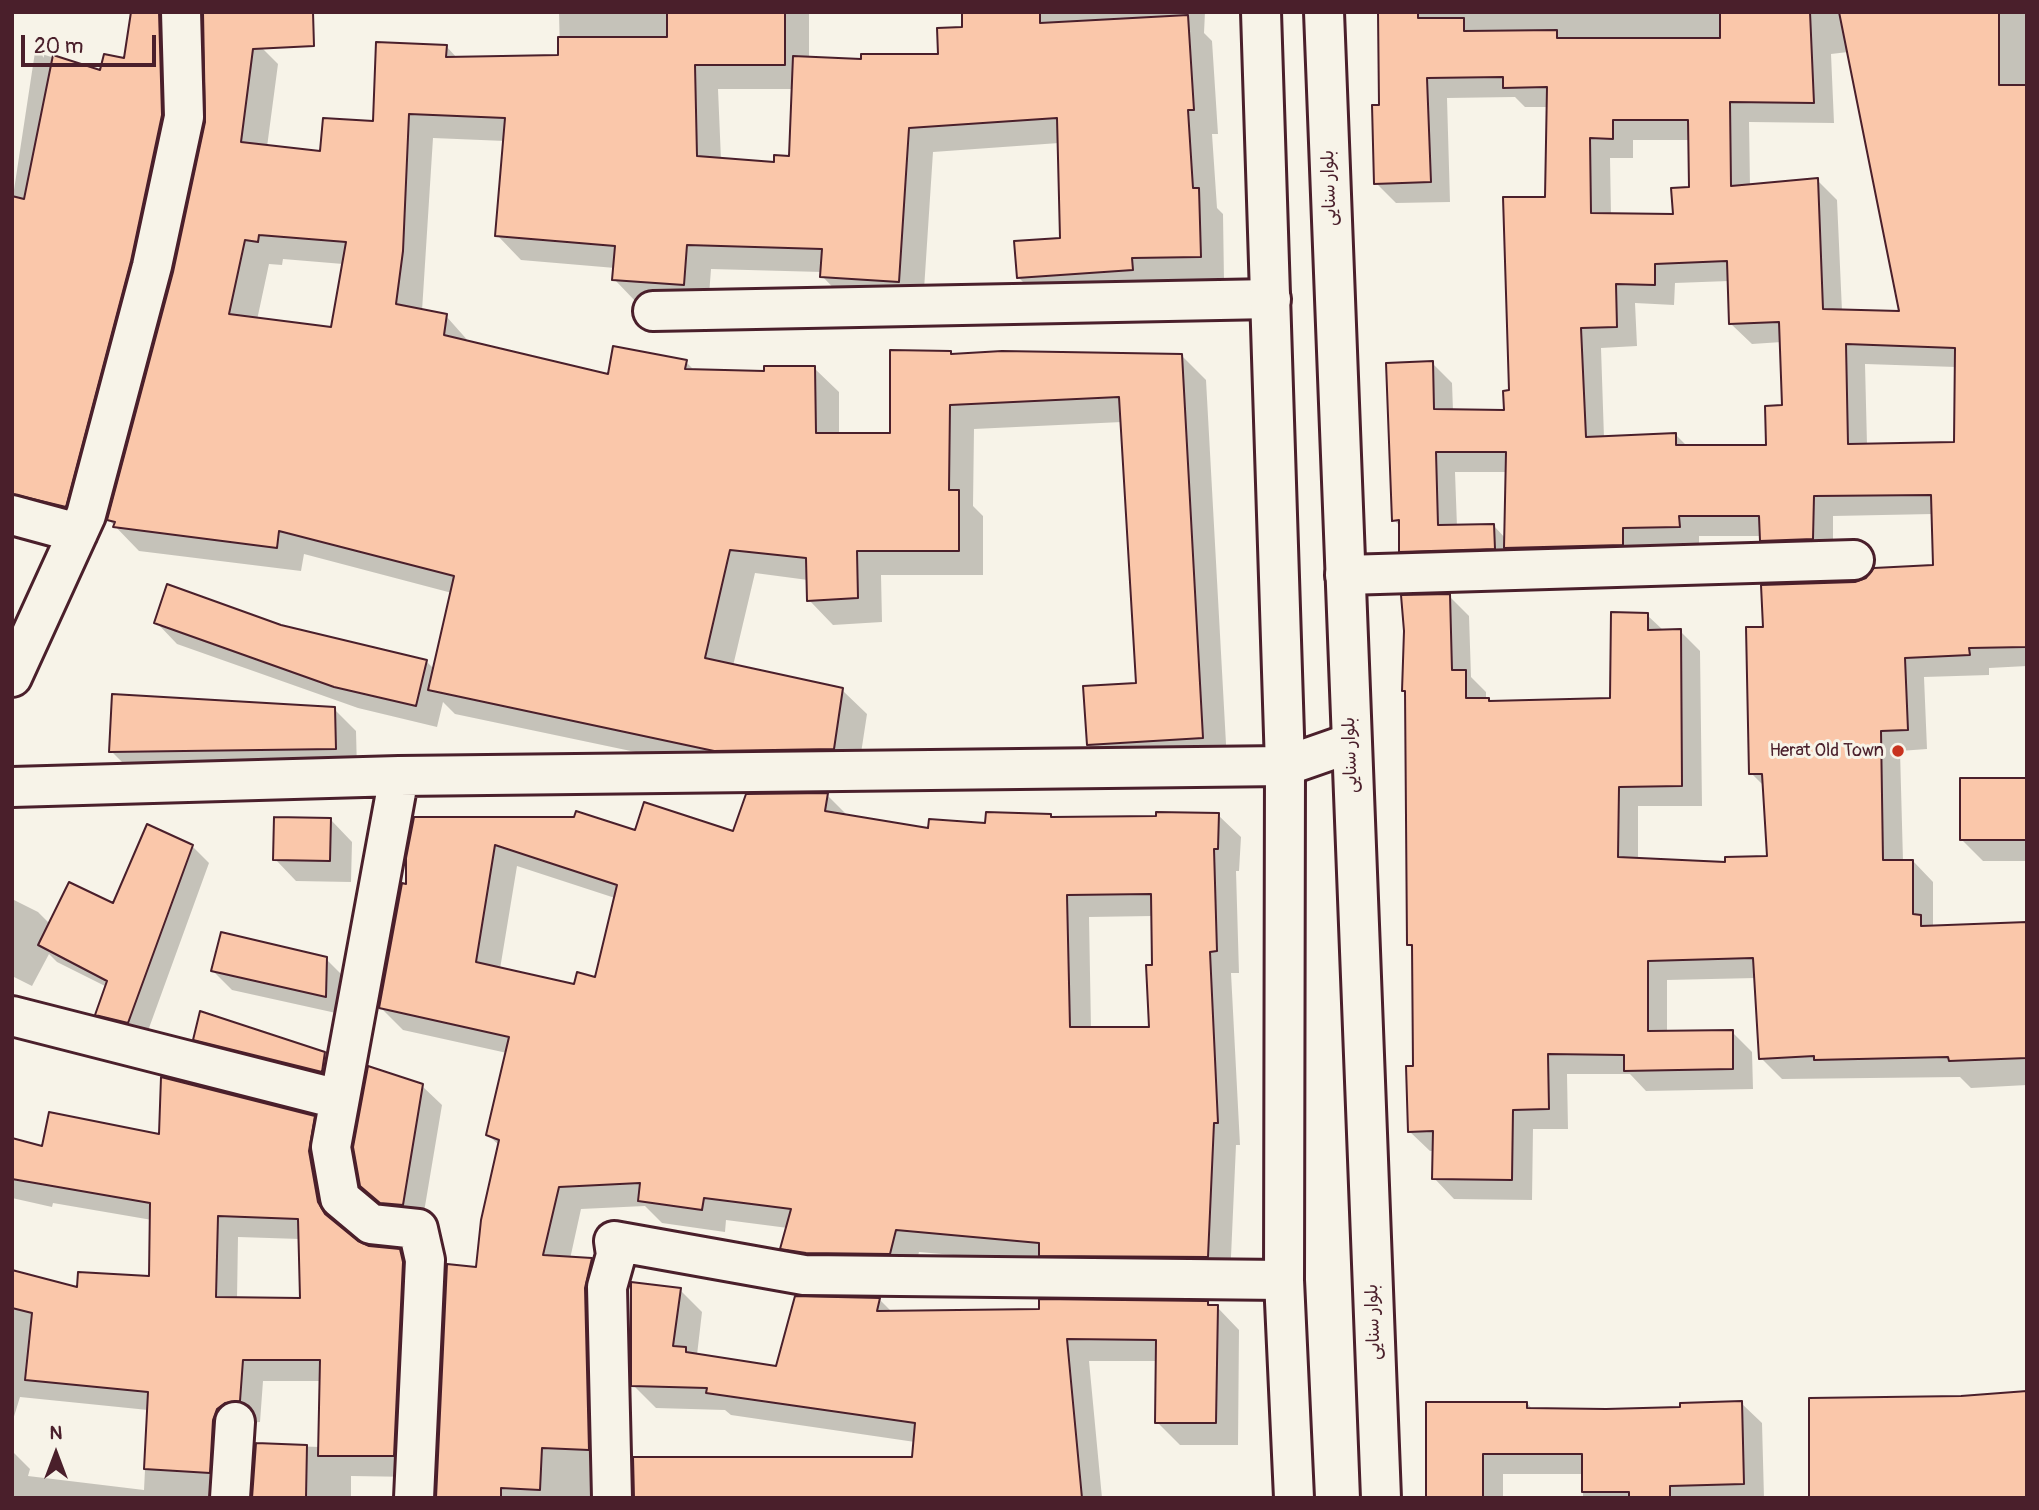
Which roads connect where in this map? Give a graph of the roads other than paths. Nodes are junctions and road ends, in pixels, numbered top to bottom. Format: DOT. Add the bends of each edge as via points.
graph roads {
  1 [pos="181,12"];
  2 [pos="1261,12"];
  3 [pos="1324,12"];
  4 [pos="1270,299"];
  5 [pos="653,311"];
  6 [pos="12,515"];
  7 [pos="78,533"];
  8 [pos="1854,560"];
  9 [pos="1345,575"];
  10 [pos="12,677"];
  11 [pos="1351,743"];
  12 [pos="1285,766"];
  13 [pos="399,776"];
  14 [pos="12,787"];
  15 [pos="12,1016"];
  16 [pos="338,1100"];
  17 [pos="1284,1280"];
  18 [pos="235,1422"];
  19 [pos="230,1498"];
  20 [pos="414,1498"];
  21 [pos="612,1498"];
  22 [pos="1294,1498"];
  23 [pos="1381,1498"];
  1 -- 7 [label="street" via="184,117 152,266"];
  2 -- 4 [label="street"];
  3 -- 9 [label="street, بلوار سنایی"];
  4 -- 5 [label="street"];
  4 -- 12 [label="street"];
  6 -- 7 [label="street"];
  7 -- 10 [label="street"];
  8 -- 9 [label="street"];
  9 -- 11 [label="street, بلوار سنایی"];
  11 -- 12 [label="street"];
  11 -- 23 [label="street, بلوار سنایی"];
  12 -- 13 [label="street"];
  12 -- 17 [label="street"];
  13 -- 14 [label="street"];
  13 -- 16 [label="street"];
  15 -- 16 [label="street"];
  16 -- 20 [label="street" via="331,1147 340,1198 371,1224 418,1229 425,1260"];
  17 -- 21 [label="street" via="804,1275 614,1241 616,1255 607,1287"];
  17 -- 22 [label="street"];
  18 -- 19 [label="street"];
}
